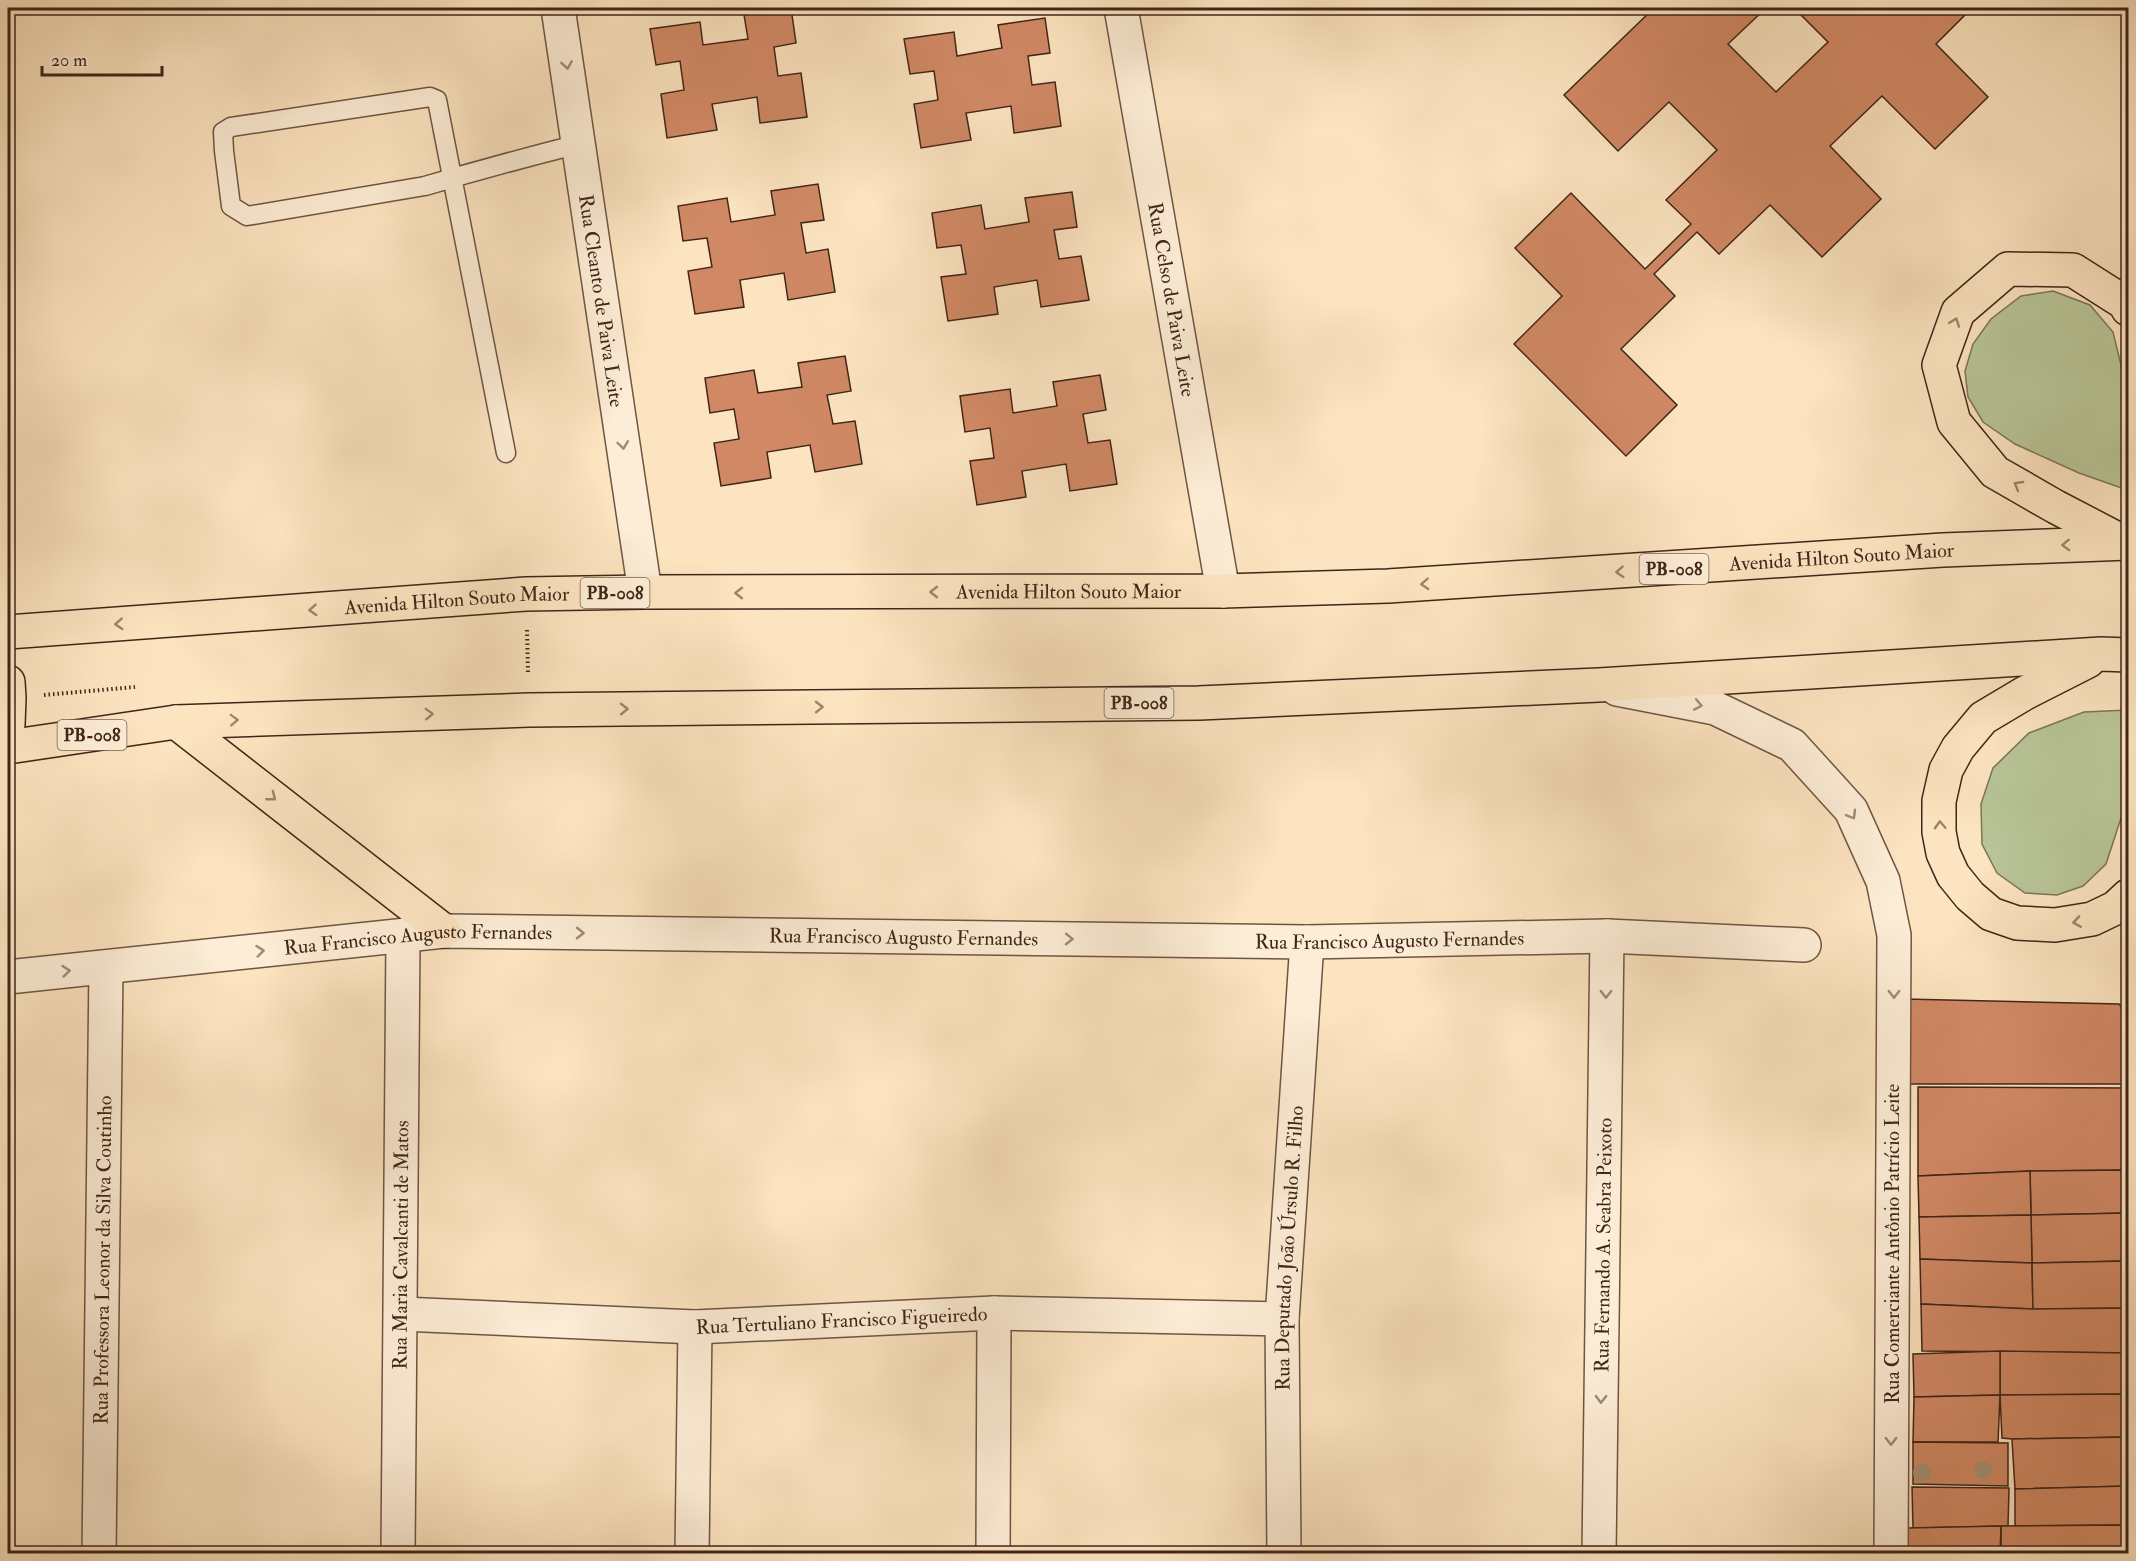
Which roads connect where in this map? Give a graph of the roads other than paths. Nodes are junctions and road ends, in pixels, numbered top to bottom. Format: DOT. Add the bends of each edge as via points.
graph roads {
  1 [pos="558,8"];
  2 [pos="1121,8"];
  3 [pos="579,144"];
  4 [pos="453,178"];
  5 [pos="2128,309"];
  6 [pos="506,453"];
  7 [pos="2127,543"];
  8 [pos="1223,591"];
  9 [pos="645,592"];
  10 [pos="8,632"];
  11 [pos="2115,655"];
  12 [pos="8,681"];
  13 [pos="1599,685"];
  14 [pos="176,722"];
  15 [pos="8,725"];
  16 [pos="8,747"];
  17 [pos="2128,896"];
  18 [pos="444,931"];
  19 [pos="1607,936"];
  20 [pos="403,937"];
  21 [pos="1307,942"];
  22 [pos="1804,945"];
  23 [pos="106,966"];
  24 [pos="8,977"];
  25 [pos="994,1312"];
  26 [pos="402,1314"];
  27 [pos="1281,1319"];
  28 [pos="695,1327"];
  29 [pos="99,1554"];
  30 [pos="398,1554"];
  31 [pos="692,1554"];
  32 [pos="993,1554"];
  33 [pos="1284,1554"];
  34 [pos="1599,1554"];
  35 [pos="1891,1554"];
  1 -- 3 [label="street, Rua Cleanto de Paiva Leite, one-way"];
  2 -- 8 [label="street, Rua Celso de Paiva Leite"];
  3 -- 4 [label="lane"];
  3 -- 9 [label="street, Rua Cleanto de Paiva Leite, one-way"];
  4 -- 4 [label="lane" via="247,216 231,206 223,132 231,127 430,97 437,100"];
  4 -- 6 [label="lane"];
  7 -- 5 [label="main road, one-way" via="1995,472 1953,422 1939,365 1958,312 2008,269 2073,270 2125,303"];
  7 -- 8 [label="main road, Avenida Hilton Souto Maior / PB-008, one-way" via="1943,550 1400,585"];
  8 -- 9 [label="main road, Avenida Hilton Souto Maior / PB-008, one-way"];
  9 -- 10 [label="main road, Avenida Hilton Souto Maior / PB-008, one-way" via="526,594"];
  11 -- 13 [label="main road, PB-008"];
  17 -- 11 [label="main road, one-way" via="2115,908 2092,919 2055,925 2017,922 1991,914 1953,875 1943,853 1940,832 1939,801 1946,770 1983,717 2025,693"];
  12 -- 15 [label="main road"];
  14 -- 13 [label="main road, PB-008, one-way" via="529,710 1198,703"];
  13 -- 35 [label="street, Rua Comerciante Antônio Patrício Leite, one-way" via="1715,708 1792,745 1851,810 1883,881 1894,935"];
  14 -- 16 [label="main road, PB-008"];
  14 -- 18 [label="main road, one-way"];
  18 -- 20 [label="street, Rua Francisco Augusto Fernandes"];
  18 -- 21 [label="street, Rua Francisco Augusto Fernandes, one-way"];
  19 -- 21 [label="street, Rua Francisco Augusto Fernandes"];
  19 -- 22 [label="street, Rua Francisco Augusto Fernandes"];
  19 -- 34 [label="street, Rua Fernando A. Seabra Peixoto, one-way"];
  23 -- 20 [label="street, Rua Francisco Augusto Fernandes, one-way"];
  20 -- 26 [label="street, Rua Maria Cavalcanti de Matos"];
  21 -- 27 [label="street, Rua Deputado João Úrsulo R. Filho"];
  24 -- 23 [label="street, Rua Francisco Augusto Fernandes, one-way"];
  23 -- 29 [label="street, Rua Professora Leonor da Silva Coutinho"];
  25 -- 27 [label="street, Rua Tertuliano Francisco Figueiredo"];
  25 -- 28 [label="street, Rua Tertuliano Francisco Figueiredo"];
  25 -- 32 [label="street"];
  26 -- 28 [label="street, Rua Tertuliano Francisco Figueiredo"];
  26 -- 30 [label="street, Rua Maria Cavalcanti de Matos"];
  27 -- 33 [label="street, Rua Deputado João Úrsulo R. Filho"];
  28 -- 31 [label="street"];
}
